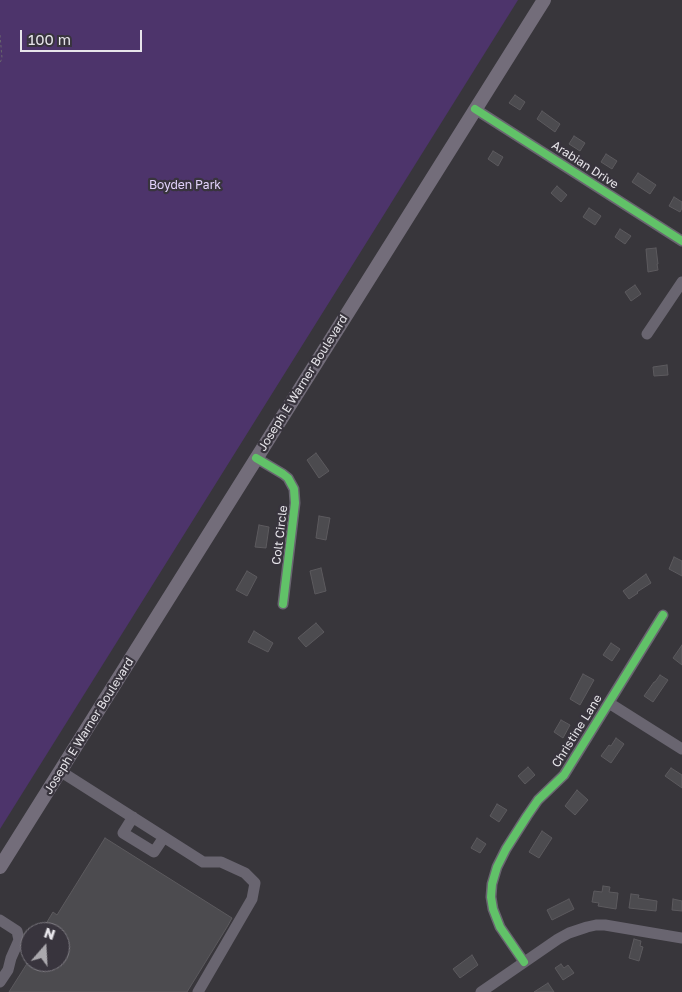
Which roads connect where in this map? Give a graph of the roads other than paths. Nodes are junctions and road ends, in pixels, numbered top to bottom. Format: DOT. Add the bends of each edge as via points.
graph roads {
  1 [pos="544,0"];
  2 [pos="475,109"];
  3 [pos="682,241"];
  4 [pos="682,282"];
  5 [pos="647,334"];
  6 [pos="256,458"];
  7 [pos="283,604"];
  8 [pos="664,616"];
  9 [pos="609,703"];
  10 [pos="682,750"];
  11 [pos="60,771"];
  12 [pos="133,817"];
  13 [pos="146,825"];
  14 [pos="164,836"];
  15 [pos="136,841"];
  16 [pos="0,867"];
  17 [pos="0,920"];
  18 [pos="682,938"];
  19 [pos="524,962"];
  20 [pos="0,982"];
  21 [pos="198,992"];
  22 [pos="481,992"];
  1 -- 2 [label="main road, Joseph E Warner Boulevard"];
  2 -- 3 [label="street, Arabian Drive"];
  2 -- 6 [label="main road, Joseph E Warner Boulevard"];
  4 -- 5 [label="street"];
  6 -- 7 [label="street, Colt Circle" via="282,474 294,489"];
  6 -- 11 [label="main road, Joseph E Warner Boulevard"];
  8 -- 9 [label="street, Christine Lane"];
  9 -- 10 [label="street"];
  9 -- 19 [label="street, Christine Lane" via="564,774 538,800 496,867 491,897 493,909 500,927"];
  11 -- 12 [label="street"];
  11 -- 16 [label="main road, Joseph E Warner Boulevard"];
  12 -- 13 [label="street"];
  12 -- 15 [label="street" via="122,833"];
  13 -- 14 [label="street"];
  13 -- 15 [label="street"];
  14 -- 15 [label="street" via="154,852"];
  14 -- 21 [label="street" via="203,862 221,862 245,873 255,883 252,899"];
  17 -- 20 [label="street" via="17,931 19,940"];
  18 -- 19 [label="street" via="596,925 569,933"];
  19 -- 22 [label="street"];
}
